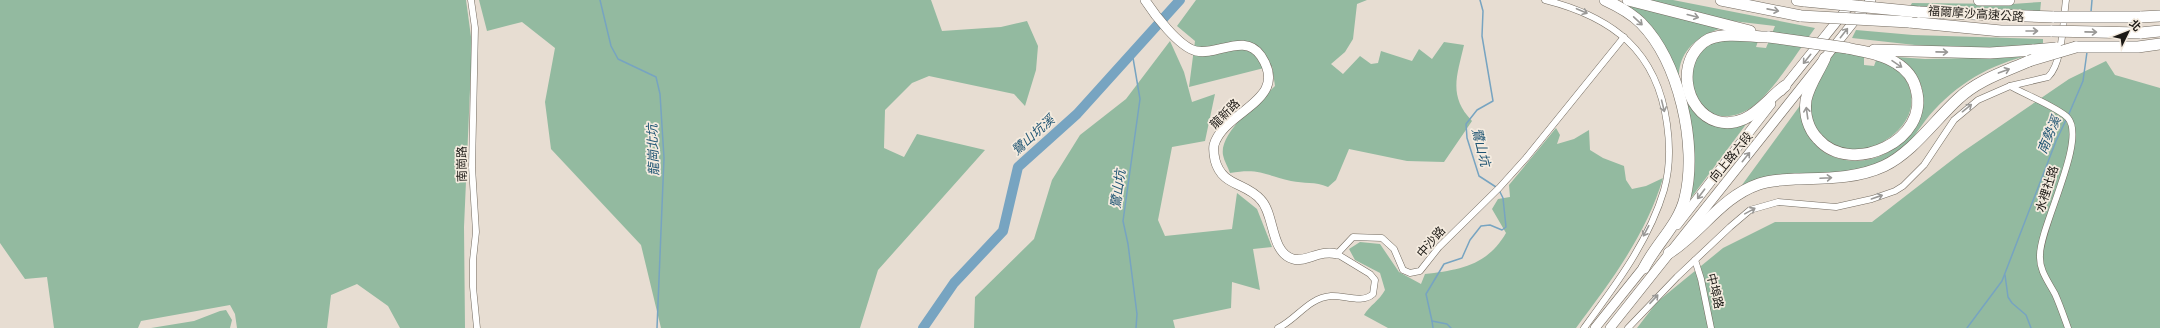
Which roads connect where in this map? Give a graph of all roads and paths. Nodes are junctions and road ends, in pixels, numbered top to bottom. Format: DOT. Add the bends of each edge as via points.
graph roads {
  1 [pos="471,0"];
  2 [pos="1545,0"];
  3 [pos="1605,0"];
  4 [pos="1628,0"];
  5 [pos="1721,0"];
  6 [pos="1871,0"];
  7 [pos="1979,0"];
  8 [pos="2010,0"];
  9 [pos="2066,0"];
  10 [pos="1801,1"];
  11 [pos="1852,2"];
  12 [pos="1147,3"];
  13 [pos="2160,16"];
  14 [pos="2160,31"];
  15 [pos="1624,37"];
  16 [pos="1769,37"];
  17 [pos="2160,44"];
  18 [pos="2076,47"];
  19 [pos="1847,48"];
  20 [pos="1825,58"];
  21 [pos="1785,86"];
  22 [pos="2010,86"];
  23 [pos="1669,253"];
  24 [pos="1337,254"];
  25 [pos="1695,260"];
  26 [pos="1644,268"];
  27 [pos="477,328"];
  28 [pos="1278,328"];
  29 [pos="1584,328"];
  30 [pos="1595,328"];
  31 [pos="1610,328"];
  32 [pos="1628,328"];
  33 [pos="1711,328"];
  34 [pos="2068,328"];
  1 -- 27 [label="street, 南崗路" via="475,28 472,167 476,232 473,287"];
  2 -- 15 [label="street, one-way" via="1564,4 1591,15"];
  3 -- 26 [label="highway, one-way" via="1618,6 1641,24 1660,48 1680,96 1687,130 1689,172 1685,198 1677,218"];
  4 -- 16 [label="highway, one-way"];
  5 -- 14 [label="highway, 福爾摩沙高速公路, one-way, bridge" via="1802,16 1909,22 2001,31"];
  20 -- 6 [label="main road, 向上路六段, one-way"];
  7 -- 8 [label="highway"];
  9 -- 22 [label="street" via="2058,58 2053,73 2043,79"];
  10 -- 13 [label="highway, 福爾摩沙高速公路, bridge" via="1918,12 2054,17"];
  11 -- 21 [label="main road, 向上路六段, one-way"];
  12 -- 24 [label="main road, 龍新路" via="1186,46 1196,51 1239,45 1254,49 1260,54 1269,74 1266,88 1215,142 1214,152 1219,170 1227,180 1250,190 1262,200 1286,256 1298,260 1328,251"];
  15 -- 24 [label="street, 中沙路" via="1526,158 1439,247 1423,268 1415,273 1404,270 1394,249 1382,238 1353,237"];
  15 -- 29 [label="street, one-way" via="1643,59 1662,100 1669,138 1667,175 1660,204 1648,230 1625,270"];
  16 -- 19 [label="highway, bridge"];
  16 -- 21 [label="highway" via="1733,35 1702,42 1686,69 1687,90 1692,102 1702,111 1720,120 1731,121 1744,119 1755,112"];
  17 -- 18 [label="highway" via="2138,47"];
  19 -- 18 [label="highway, one-way, bridge" via="1990,53"];
  23 -- 18 [label="highway, one-way, bridge" via="1698,231 1733,196 1746,188 1774,180 1854,176 1884,166 1906,151 1972,88 2029,61"];
  19 -- 20 [label="highway, one-way" via="1896,62 1909,74 1915,85 1918,104 1916,116 1902,136 1884,148 1866,153 1842,153 1825,146 1813,133 1807,116 1806,101 1810,86"];
  23 -- 20 [label="main road, 向上路六段, one-way"];
  21 -- 26 [label="main road, 向上路六段, one-way"];
  25 -- 22 [label="street, one-way" via="1744,214 1758,207 1778,202 1836,207 1895,191 1924,165 1946,130 1964,110 1978,100"];
  22 -- 34 [label="street, 水裡社路" via="2067,117 2074,129 2063,181 2044,231 2040,253 2043,272"];
  23 -- 31 [label="main road, 向上路六段"];
  24 -- 28 [label="street" via="1370,274 1375,280 1373,294 1364,299 1332,296 1322,298 1309,304"];
  32 -- 25 [label="street, one-way"];
  25 -- 33 [label="street, 中埠路" via="1702,279"];
  26 -- 30 [label="main road, 向上路六段"];
}
